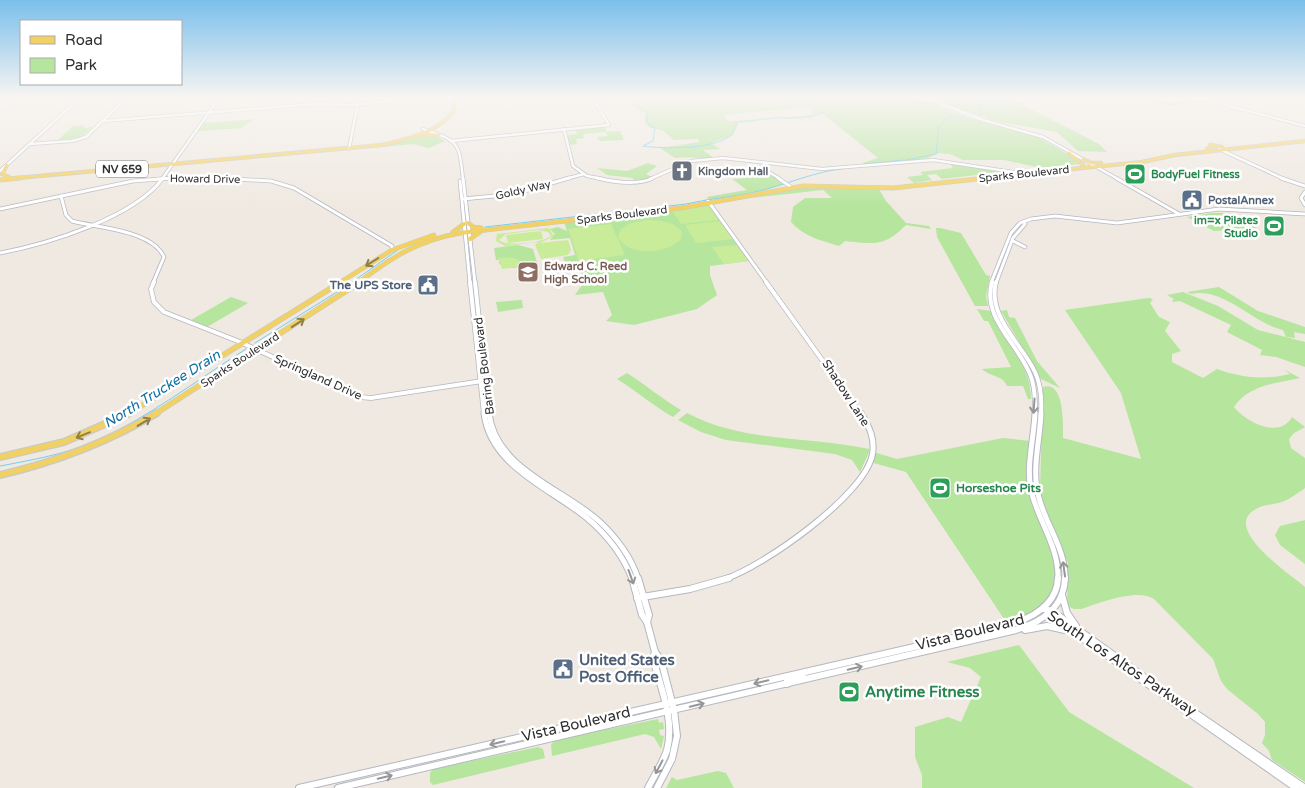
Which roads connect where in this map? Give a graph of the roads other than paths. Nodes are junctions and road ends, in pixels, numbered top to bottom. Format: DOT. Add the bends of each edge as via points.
graph roads {
  1 [pos="42,134"];
  2 [pos="90,134"];
  3 [pos="194,134"];
  4 [pos="352,134"];
  5 [pos="413,134"];
  6 [pos="416,134"];
  7 [pos="436,134"];
  8 [pos="519,134"];
  9 [pos="565,134"];
  10 [pos="1033,134"];
  11 [pos="1035,134"];
  12 [pos="440,135"];
  13 [pos="404,139"];
  14 [pos="1305,140"];
  15 [pos="452,141"];
  16 [pos="30,144"];
  17 [pos="349,148"];
  18 [pos="1223,150"];
  19 [pos="1212,151"];
  20 [pos="1069,154"];
  21 [pos="1083,159"];
  22 [pos="1119,162"];
  23 [pos="764,163"];
  24 [pos="173,164"];
  25 [pos="6,165"];
  26 [pos="1079,166"];
  27 [pos="1094,167"];
  28 [pos="1069,169"];
  29 [pos="0,170"];
  30 [pos="1002,170"];
  31 [pos="1037,170"];
  32 [pos="1019,172"];
  33 [pos="584,174"];
  34 [pos="998,175"];
  35 [pos="1010,175"];
  36 [pos="980,176"];
  37 [pos="22,177"];
  38 [pos="163,179"];
  39 [pos="0,180"];
  40 [pos="791,186"];
  41 [pos="803,186"];
  42 [pos="1305,186"];
  43 [pos="1305,192"];
  44 [pos="766,194"];
  45 [pos="61,196"];
  46 [pos="464,200"];
  47 [pos="709,201"];
  48 [pos="697,205"];
  49 [pos="1305,205"];
  50 [pos="712,206"];
  51 [pos="0,209"];
  52 [pos="635,212"];
  53 [pos="627,214"];
  54 [pos="1180,215"];
  55 [pos="1305,215"];
  56 [pos="569,220"];
  57 [pos="1123,222"];
  58 [pos="466,224"];
  59 [pos="1104,224"];
  60 [pos="89,225"];
  61 [pos="486,229"];
  62 [pos="449,234"];
  63 [pos="467,234"];
  64 [pos="1013,242"];
  65 [pos="1025,247"];
  66 [pos="392,248"];
  67 [pos="0,253"];
  68 [pos="242,343"];
  69 [pos="257,349"];
  70 [pos="483,381"];
  71 [pos="0,457"];
  72 [pos="0,475"];
  73 [pos="1062,595"];
  74 [pos="641,598"];
  75 [pos="1048,612"];
  76 [pos="1006,633"];
  77 [pos="1079,634"];
  78 [pos="806,672"];
  79 [pos="787,684"];
  80 [pos="669,707"];
  81 [pos="299,788"];
  82 [pos="338,788"];
  83 [pos="648,788"];
  84 [pos="657,788"];
  85 [pos="1296,788"];
  86 [pos="1305,788"];
  1 -- 16 [label="street"];
  2 -- 16 [label="street" via="81,138"];
  3 -- 24 [label="street"];
  4 -- 17 [label="street"];
  5 -- 17 [label="main road, NV 659" via="390,142"];
  6 -- 13 [label="main road, NV 659"];
  7 -- 12 [label="street"];
  8 -- 15 [label="street"];
  9 -- 33 [label="street" via="571,162"];
  10 -- 20 [label="street"];
  11 -- 21 [label="street"];
  12 -- 13 [label="main road" via="423,134"];
  12 -- 15 [label="street"];
  13 -- 17 [label="main road, NV 659"];
  14 -- 18 [label="main road, Sparks Boulevard"];
  15 -- 46 [label="street, Baring Boulevard" via="460,149"];
  16 -- 25 [label="street"];
  17 -- 24 [label="main road, NV 659"];
  18 -- 19 [label="main road, Sparks Boulevard"];
  18 -- 19 [label="main road"];
  18 -- 22 [label="main road, Sparks Boulevard" via="1207,149"];
  18 -- 42 [label="street" via="1280,178"];
  19 -- 27 [label="main road, Sparks Boulevard"];
  20 -- 26 [label="main road" via="1084,163"];
  20 -- 27 [label="street"];
  21 -- 22 [label="main road" via="1095,163"];
  21 -- 27 [label="street"];
  22 -- 27 [label="main road, Sparks Boulevard"];
  23 -- 30 [label="street" via="827,169 933,160"];
  23 -- 33 [label="street" via="729,158 696,160 653,179 634,183 610,182"];
  23 -- 40 [label="street" via="764,169"];
  24 -- 37 [label="main road, NV 659"];
  24 -- 38 [label="street"];
  24 -- 39 [label="main road, NV 659"];
  25 -- 29 [label="main road"];
  25 -- 37 [label="main road" via="1,173 3,176"];
  26 -- 27 [label="main road, Sparks Boulevard"];
  26 -- 31 [label="main road, Sparks Boulevard"];
  27 -- 28 [label="main road, Sparks Boulevard"];
  27 -- 28 [label="main road"];
  27 -- 54 [label="street"];
  28 -- 35 [label="main road, Sparks Boulevard"];
  30 -- 32 [label="street"];
  30 -- 34 [label="street" via="1005,173"];
  31 -- 32 [label="main road, Sparks Boulevard"];
  31 -- 35 [label="main road"];
  32 -- 34 [label="main road, Sparks Boulevard"];
  33 -- 46 [label="street, Goldy Way" via="514,194"];
  34 -- 36 [label="main road, Sparks Boulevard"];
  35 -- 36 [label="main road"];
  35 -- 41 [label="main road, Sparks Boulevard" via="892,188"];
  36 -- 40 [label="main road, Sparks Boulevard" via="887,187"];
  37 -- 39 [label="main road, NV 659"];
  38 -- 45 [label="street, Howard Drive" via="127,182"];
  38 -- 60 [label="street" via="142,199"];
  38 -- 66 [label="street, Howard Drive" via="200,177 283,183"];
  40 -- 41 [label="main road"];
  40 -- 44 [label="main road"];
  40 -- 47 [label="main road, Sparks Boulevard"];
  41 -- 44 [label="main road, Sparks Boulevard"];
  43 -- 49 [label="street" via="1302,197"];
  44 -- 47 [label="main road, Sparks Boulevard"];
  45 -- 51 [label="street, Howard Drive"];
  45 -- 60 [label="street" via="67,217"];
  46 -- 58 [label="street, Baring Boulevard"];
  47 -- 48 [label="main road, Sparks Boulevard"];
  47 -- 50 [label="street, Shadow Lane"];
  47 -- 52 [label="main road, Sparks Boulevard"];
  48 -- 50 [label="main road"];
  48 -- 53 [label="main road, Sparks Boulevard"];
  50 -- 74 [label="street, Shadow Lane" via="862,417 871,433 873,453 860,481 848,493 763,562 718,582"];
  52 -- 53 [label="main road"];
  52 -- 56 [label="main road, Sparks Boulevard"];
  53 -- 56 [label="main road, Sparks Boulevard"];
  54 -- 55 [label="street" via="1220,212"];
  54 -- 57 [label="street"];
  54 -- 59 [label="street" via="1130,224"];
  56 -- 61 [label="main road, Sparks Boulevard"];
  57 -- 59 [label="street"];
  57 -- 75 [label="street, one-way" via="1050,217 1022,222 1013,230 991,284 991,305 1034,385 1030,486 1055,554 1058,576"];
  58 -- 61 [label="main road"];
  58 -- 62 [label="main road"];
  58 -- 63 [label="street, Baring Boulevard"];
  59 -- 64 [label="street" via="1037,220 1019,228"];
  60 -- 67 [label="street" via="48,242"];
  60 -- 68 [label="street, Springland Drive" via="157,244 164,257 151,287 157,306 167,314"];
  61 -- 63 [label="main road"];
  61 -- 63 [label="main road, Sparks Boulevard"];
  62 -- 63 [label="main road, Sparks Boulevard"];
  62 -- 66 [label="main road, Sparks Boulevard" via="422,238"];
  69 -- 62 [label="main road, Sparks Boulevard, one-way" via="343,294 396,253 422,241"];
  63 -- 70 [label="street, Baring Boulevard"];
  64 -- 65 [label="street"];
  73 -- 64 [label="street, one-way" via="1064,565 1036,485 1040,388 994,299 996,282"];
  66 -- 68 [label="main road, Sparks Boulevard, one-way"];
  68 -- 69 [label="street, Springland Drive"];
  68 -- 71 [label="main road, Sparks Boulevard, one-way" via="110,423 50,446"];
  69 -- 70 [label="street, Springland Drive" via="363,398"];
  72 -- 69 [label="main road, Sparks Boulevard, one-way" via="71,456 119,436"];
  70 -- 74 [label="street, Baring Boulevard" via="486,423 499,451 515,467 604,534 626,564"];
  73 -- 75 [label="street"];
  73 -- 77 [label="street" via="1066,613"];
  74 -- 80 [label="street, Baring Boulevard" via="642,615 655,652 654,664"];
  75 -- 76 [label="street, Vista Boulevard" via="1027,627"];
  75 -- 77 [label="street, South Los Altos Parkway"];
  75 -- 78 [label="street, Vista Boulevard" via="1020,622"];
  76 -- 77 [label="street" via="1047,626"];
  79 -- 76 [label="street, Vista Boulevard, one-way"];
  77 -- 85 [label="street, South Los Altos Parkway"];
  77 -- 86 [label="street, South Los Altos Parkway"];
  78 -- 79 [label="street" via="790,678"];
  78 -- 80 [label="street, Vista Boulevard, one-way"];
  80 -- 79 [label="street, Vista Boulevard, one-way"];
  80 -- 81 [label="street, Vista Boulevard, one-way"];
  82 -- 80 [label="street, Vista Boulevard, one-way"];
  80 -- 83 [label="street, one-way" via="668,747"];
  80 -- 84 [label="street" via="677,731 675,750"];
}
